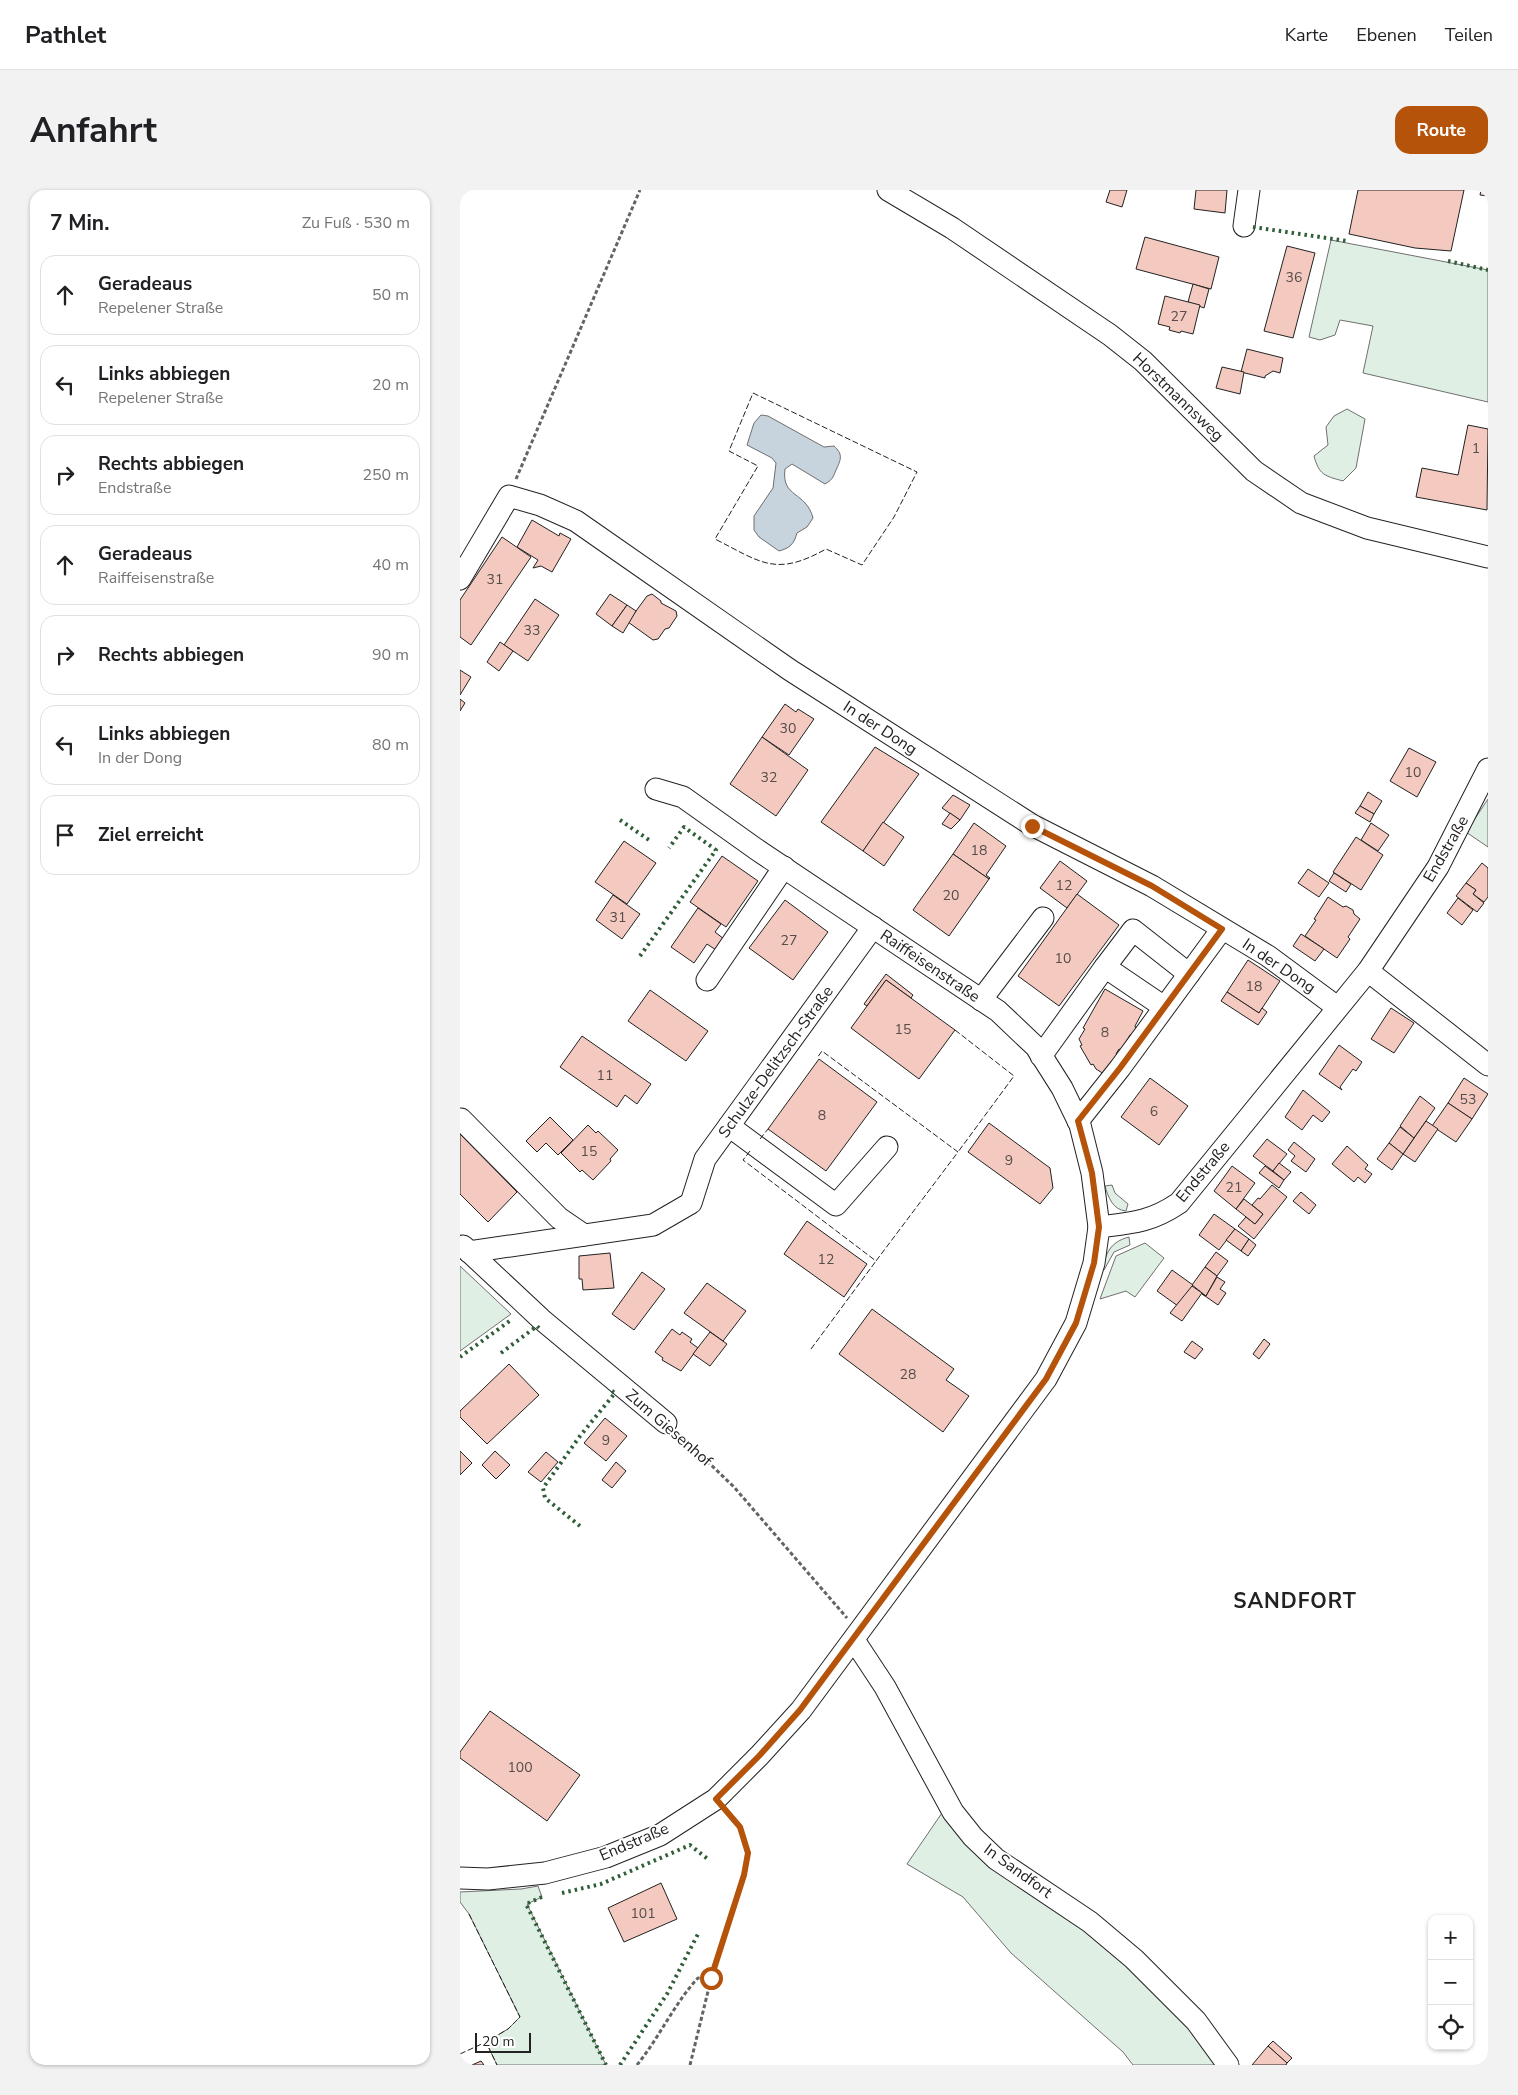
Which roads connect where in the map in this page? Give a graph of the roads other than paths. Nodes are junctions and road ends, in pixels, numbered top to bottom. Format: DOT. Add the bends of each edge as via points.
graph roads {
  1 [pos="888,190"];
  2 [pos="1249,190"];
  3 [pos="1244,226"];
  4 [pos="1488,557"];
  5 [pos="460,579"];
  6 [pos="1488,769"];
  7 [pos="656,788"];
  8 [pos="784,867"];
  9 [pos="1043,918"];
  10 [pos="873,927"];
  11 [pos="1222,929"];
  12 [pos="1105,967"];
  13 [pos="1368,972"];
  14 [pos="1189,974"];
  15 [pos="708,980"];
  16 [pos="981,1000"];
  17 [pos="1337,1007"];
  18 [pos="1164,1008"];
  19 [pos="1041,1056"];
  20 [pos="1488,1065"];
  21 [pos="461,1119"];
  22 [pos="1078,1121"];
  23 [pos="729,1126"];
  24 [pos="886,1147"];
  25 [pos="1099,1227"];
  26 [pos="584,1235"];
  27 [pos="465,1248"];
  28 [pos="666,1423"];
  29 [pos="857,1635"];
  30 [pos="460,1878"];
  31 [pos="1228,2065"];
  1 -- 4 [label="street, Horstmannsweg" via="952,228 1110,335 1143,361 1254,471 1301,503 1367,528"];
  2 -- 3 [label="street"];
  5 -- 11 [label="street, In der Dong" via="509,496 576,521 790,670 1032,826 1152,886"];
  6 -- 13 [label="street, Endstraße" via="1438,866"];
  7 -- 8 [label="street, Raiffeisenstraße" via="683,797"];
  8 -- 10 [label="street, Raiffeisenstraße"];
  8 -- 15 [label="street"];
  9 -- 16 [label="street"];
  10 -- 16 [label="street, Raiffeisenstraße"];
  10 -- 23 [label="street, Schulze-Delitzsch-Straße"];
  11 -- 14 [label="street"];
  11 -- 17 [label="street, In der Dong" via="1268,956"];
  12 -- 14 [label="street" via="1132,930"];
  12 -- 18 [label="street"];
  12 -- 19 [label="street"];
  13 -- 17 [label="street, Endstraße"];
  13 -- 20 [label="street"];
  14 -- 18 [label="street"];
  16 -- 19 [label="street, Raiffeisenstraße" via="998,1011"];
  17 -- 25 [label="street, Endstraße" via="1180,1203 1141,1222"];
  18 -- 22 [label="street"];
  19 -- 22 [label="street, Raiffeisenstraße"];
  21 -- 26 [label="street" via="558,1218"];
  22 -- 25 [label="street, Raiffeisenstraße" via="1092,1173"];
  23 -- 24 [label="street" via="836,1205"];
  23 -- 26 [label="street, Schulze-Delitzsch-Straße" via="705,1159 691,1202 653,1225"];
  25 -- 29 [label="street, Endstraße" via="1094,1263 1076,1323 1046,1379"];
  26 -- 27 [label="street"];
  27 -- 28 [label="street, Zum Giesenhof" via="541,1319"];
  29 -- 30 [label="street, Endstraße" via="800,1710 759,1756 716,1799 660,1834 606,1857 545,1873 488,1879"];
  29 -- 31 [label="street, In Sandfort" via="953,1812 973,1837 996,1859 1090,1922 1134,1959 1196,2020"];
}
